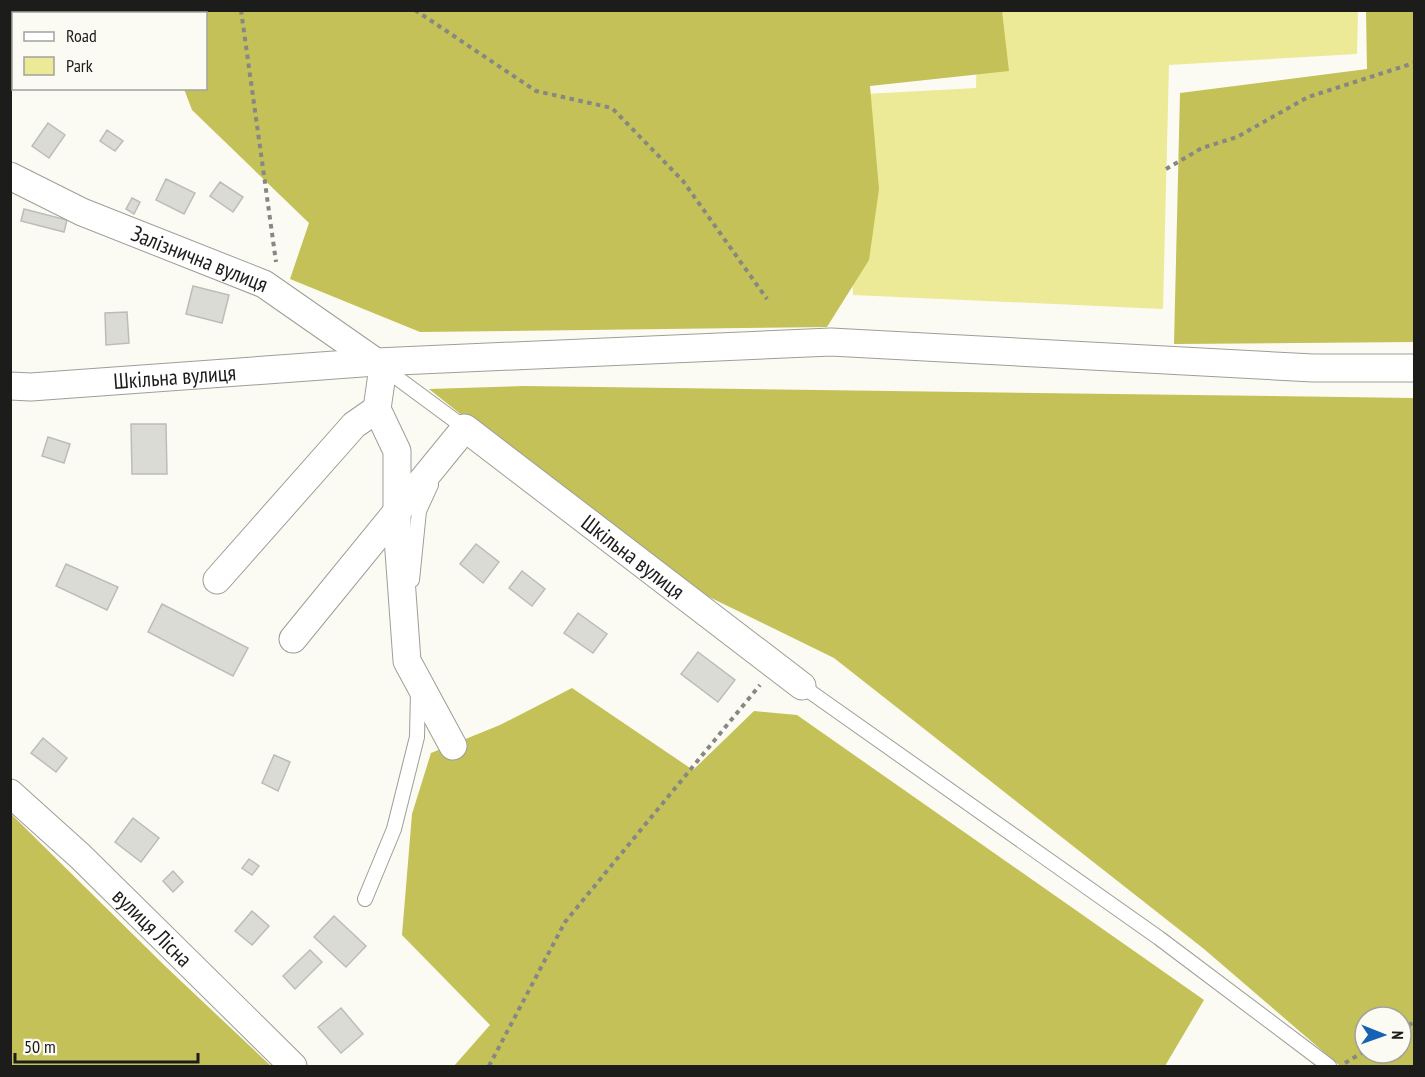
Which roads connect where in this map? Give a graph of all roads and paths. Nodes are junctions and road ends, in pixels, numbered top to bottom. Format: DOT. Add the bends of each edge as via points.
graph roads {
  1 [pos="241,10"];
  2 [pos="415,10"];
  3 [pos="1414,63"];
  4 [pos="1166,169"];
  5 [pos="10,176"];
  6 [pos="281,296"];
  7 [pos="767,298"];
  8 [pos="379,365"];
  9 [pos="1414,368"];
  10 [pos="10,386"];
  11 [pos="377,410"];
  12 [pos="465,428"];
  13 [pos="397,511"];
  14 [pos="217,580"];
  15 [pos="293,639"];
  16 [pos="776,666"];
  17 [pos="417,680"];
  18 [pos="802,686"];
  19 [pos="453,746"];
  20 [pos="10,793"];
  21 [pos="365,899"];
  22 [pos="1353,1058"];
  23 [pos="293,1066"];
  24 [pos="489,1066"];
  25 [pos="1329,1066"];
  26 [pos="1340,1066"];
  1 -- 6 [label="path"];
  2 -- 7 [label="path" via="536,91 612,108 683,181"];
  3 -- 4 [label="path" via="1308,97 1237,137 1202,148"];
  5 -- 6 [label="street, Залізнична вулиця" via="82,212 264,284"];
  6 -- 8 [label="street, Залізнична вулиця"];
  8 -- 9 [label="street, Шкільна вулиця" via="831,342 1313,368"];
  8 -- 10 [label="street, Шкільна вулиця"];
  8 -- 11 [label="street"];
  8 -- 12 [label="lane"];
  11 -- 13 [label="street" via="397,452"];
  11 -- 14 [label="street" via="354,425"];
  12 -- 13 [label="street"];
  12 -- 16 [label="street, Шкільна вулиця"];
  12 -- 17 [label="lane" via="442,459 418,512 410,602"];
  13 -- 15 [label="street"];
  13 -- 17 [label="street" via="407,661"];
  16 -- 18 [label="street, Шкільна вулиця"];
  16 -- 24 [label="path" via="565,922"];
  17 -- 19 [label="street"];
  17 -- 21 [label="lane" via="417,737 394,829"];
  18 -- 25 [label="lane" via="1159,938"];
  20 -- 23 [label="street, вулиця Лісна" via="80,856"];
  22 -- 26 [label="path"];
}
